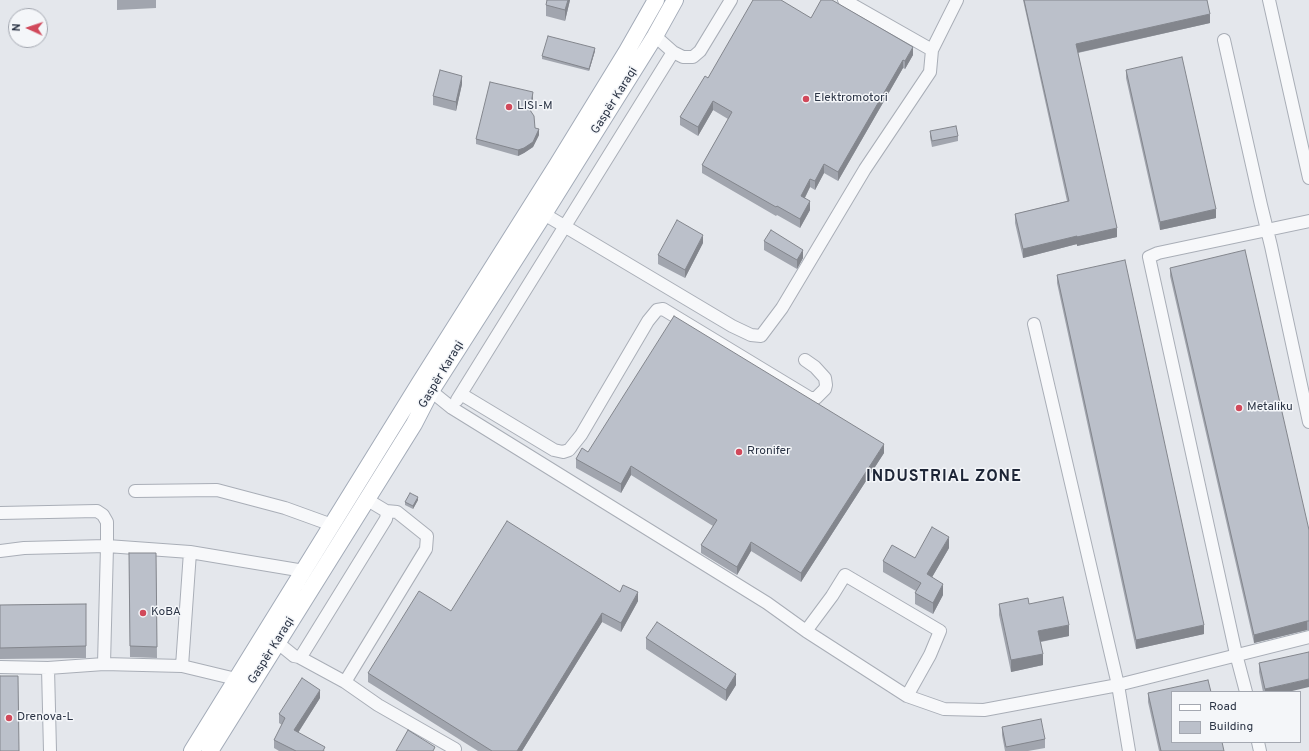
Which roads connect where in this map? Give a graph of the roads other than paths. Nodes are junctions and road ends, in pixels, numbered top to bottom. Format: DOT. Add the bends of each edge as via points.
graph roads {
  1 [pos="656,0"];
  2 [pos="675,0"];
  3 [pos="731,0"];
  4 [pos="844,0"];
  5 [pos="957,0"];
  6 [pos="1269,0"];
  7 [pos="656,36"];
  8 [pos="1224,40"];
  9 [pos="932,50"];
  10 [pos="673,52"];
  11 [pos="1309,178"];
  12 [pos="544,214"];
  13 [pos="1309,221"];
  14 [pos="566,226"];
  15 [pos="1268,230"];
  16 [pos="1034,324"];
  17 [pos="806,360"];
  18 [pos="431,391"];
  19 [pos="461,394"];
  20 [pos="452,408"];
  21 [pos="1309,422"];
  22 [pos="135,490"];
  23 [pos="366,499"];
  24 [pos="386,510"];
  25 [pos="0,513"];
  26 [pos="332,525"];
  27 [pos="107,546"];
  28 [pos="0,551"];
  29 [pos="190,552"];
  30 [pos="304,571"];
  31 [pos="806,631"];
  32 [pos="1309,637"];
  33 [pos="278,643"];
  34 [pos="1236,654"];
  35 [pos="299,656"];
  36 [pos="104,664"];
  37 [pos="182,666"];
  38 [pos="0,667"];
  39 [pos="48,668"];
  40 [pos="236,678"];
  41 [pos="345,682"];
  42 [pos="1118,685"];
  43 [pos="1246,691"];
  44 [pos="907,696"];
  45 [pos="455,748"];
  46 [pos="50,751"];
  47 [pos="192,751"];
  48 [pos="210,751"];
  49 [pos="1129,751"];
  1 -- 26 [label="main road, Gaspër Karaqi" via="562,158"];
  2 -- 7 [label="main road, Gaspër Karaqi"];
  3 -- 10 [label="street" via="697,54 683,57"];
  4 -- 9 [label="street"];
  5 -- 9 [label="street"];
  6 -- 11 [label="street"];
  7 -- 10 [label="street"];
  7 -- 12 [label="main road, Gaspër Karaqi"];
  8 -- 15 [label="street"];
  9 -- 14 [label="street" via="930,72 865,169 782,308 761,336 751,335 732,326"];
  10 -- 14 [label="street"];
  12 -- 14 [label="street"];
  12 -- 18 [label="main road, Gaspër Karaqi"];
  13 -- 15 [label="street"];
  14 -- 19 [label="street"];
  15 -- 21 [label="street"];
  15 -- 34 [label="street" via="1149,257"];
  16 -- 42 [label="street"];
  17 -- 19 [label="street" via="825,378 825,389 816,398 810,398 663,309 657,310 581,435 569,450 563,452 554,450"];
  18 -- 20 [label="street"];
  18 -- 23 [label="main road, Gaspër Karaqi" via="414,424"];
  19 -- 20 [label="street"];
  20 -- 31 [label="street" via="767,603"];
  22 -- 26 [label="street" via="217,490 286,508"];
  23 -- 24 [label="street"];
  23 -- 33 [label="main road, Gaspër Karaqi"];
  24 -- 35 [label="street" via="386,519 304,653"];
  24 -- 41 [label="street" via="397,512 427,536 426,549"];
  25 -- 27 [label="street" via="97,512 104,515 107,522"];
  26 -- 30 [label="main road, Gaspër Karaqi"];
  27 -- 28 [label="street"];
  27 -- 29 [label="street"];
  27 -- 36 [label="street"];
  29 -- 30 [label="street"];
  29 -- 37 [label="street"];
  30 -- 40 [label="main road, Gaspër Karaqi"];
  31 -- 44 [label="street"];
  31 -- 44 [label="street" via="845,575 940,631"];
  32 -- 34 [label="street"];
  33 -- 35 [label="street" via="294,656"];
  33 -- 48 [label="main road, Gaspër Karaqi"];
  34 -- 42 [label="street"];
  34 -- 43 [label="street"];
  35 -- 41 [label="street"];
  36 -- 37 [label="street"];
  36 -- 39 [label="street"];
  37 -- 40 [label="street"];
  38 -- 39 [label="street"];
  39 -- 46 [label="street"];
  40 -- 47 [label="main road, Gaspër Karaqi"];
  41 -- 45 [label="street" via="378,705"];
  42 -- 44 [label="street" via="984,710 944,709"];
  42 -- 49 [label="street"];
}
